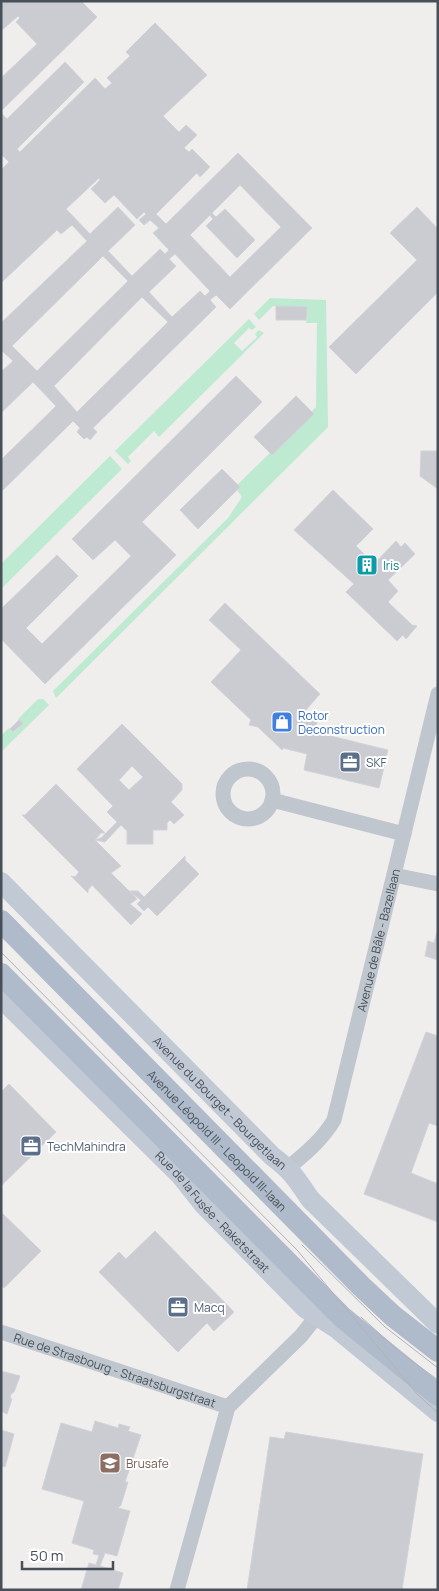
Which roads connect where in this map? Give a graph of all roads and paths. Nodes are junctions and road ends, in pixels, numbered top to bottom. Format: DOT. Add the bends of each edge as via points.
graph roads {
  1 [pos="438,694"];
  2 [pos="272,800"];
  3 [pos="404,834"];
  4 [pos="394,875"];
  5 [pos="1,882"];
  6 [pos="438,884"];
  7 [pos="1,921"];
  8 [pos="1,974"];
  9 [pos="1,998"];
  10 [pos="288,1168"];
  11 [pos="316,1317"];
  12 [pos="438,1324"];
  13 [pos="1,1332"];
  14 [pos="438,1351"];
  15 [pos="376,1354"];
  16 [pos="438,1395"];
  17 [pos="228,1407"];
  18 [pos="438,1412"];
  19 [pos="177,1590"];
  1 -- 3 [label="street, Avenue de Bâle - Bazellaan"];
  2 -- 3 [label="street"];
  3 -- 4 [label="street, Avenue de Bâle - Bazellaan"];
  4 -- 6 [label="street"];
  4 -- 10 [label="street, Avenue de Bâle - Bazellaan" via="334,1120 324,1136"];
  5 -- 10 [label="street, Avenue du Bourget - Bourgetlaan" via="272,1156"];
  7 -- 14 [label="main road, Avenue Léopold III - Leopold III-laan" via="361,1286"];
  8 -- 15 [label="main road"];
  9 -- 11 [label="street, Rue de la Fusée - Raketstraat" via="181,1176 230,1232"];
  10 -- 12 [label="street, Avenue du Bourget - Bourgetlaan" via="310,1198"];
  11 -- 15 [label="street, Rue de la Fusée - Raketstraat"];
  11 -- 17 [label="street" via="301,1336"];
  13 -- 17 [label="street, Rue de Strasbourg - Straatsburgstraat"];
  15 -- 16 [label="main road"];
  15 -- 18 [label="street, Rue de la Fusée - Raketstraat"];
  17 -- 19 [label="street"];
}
